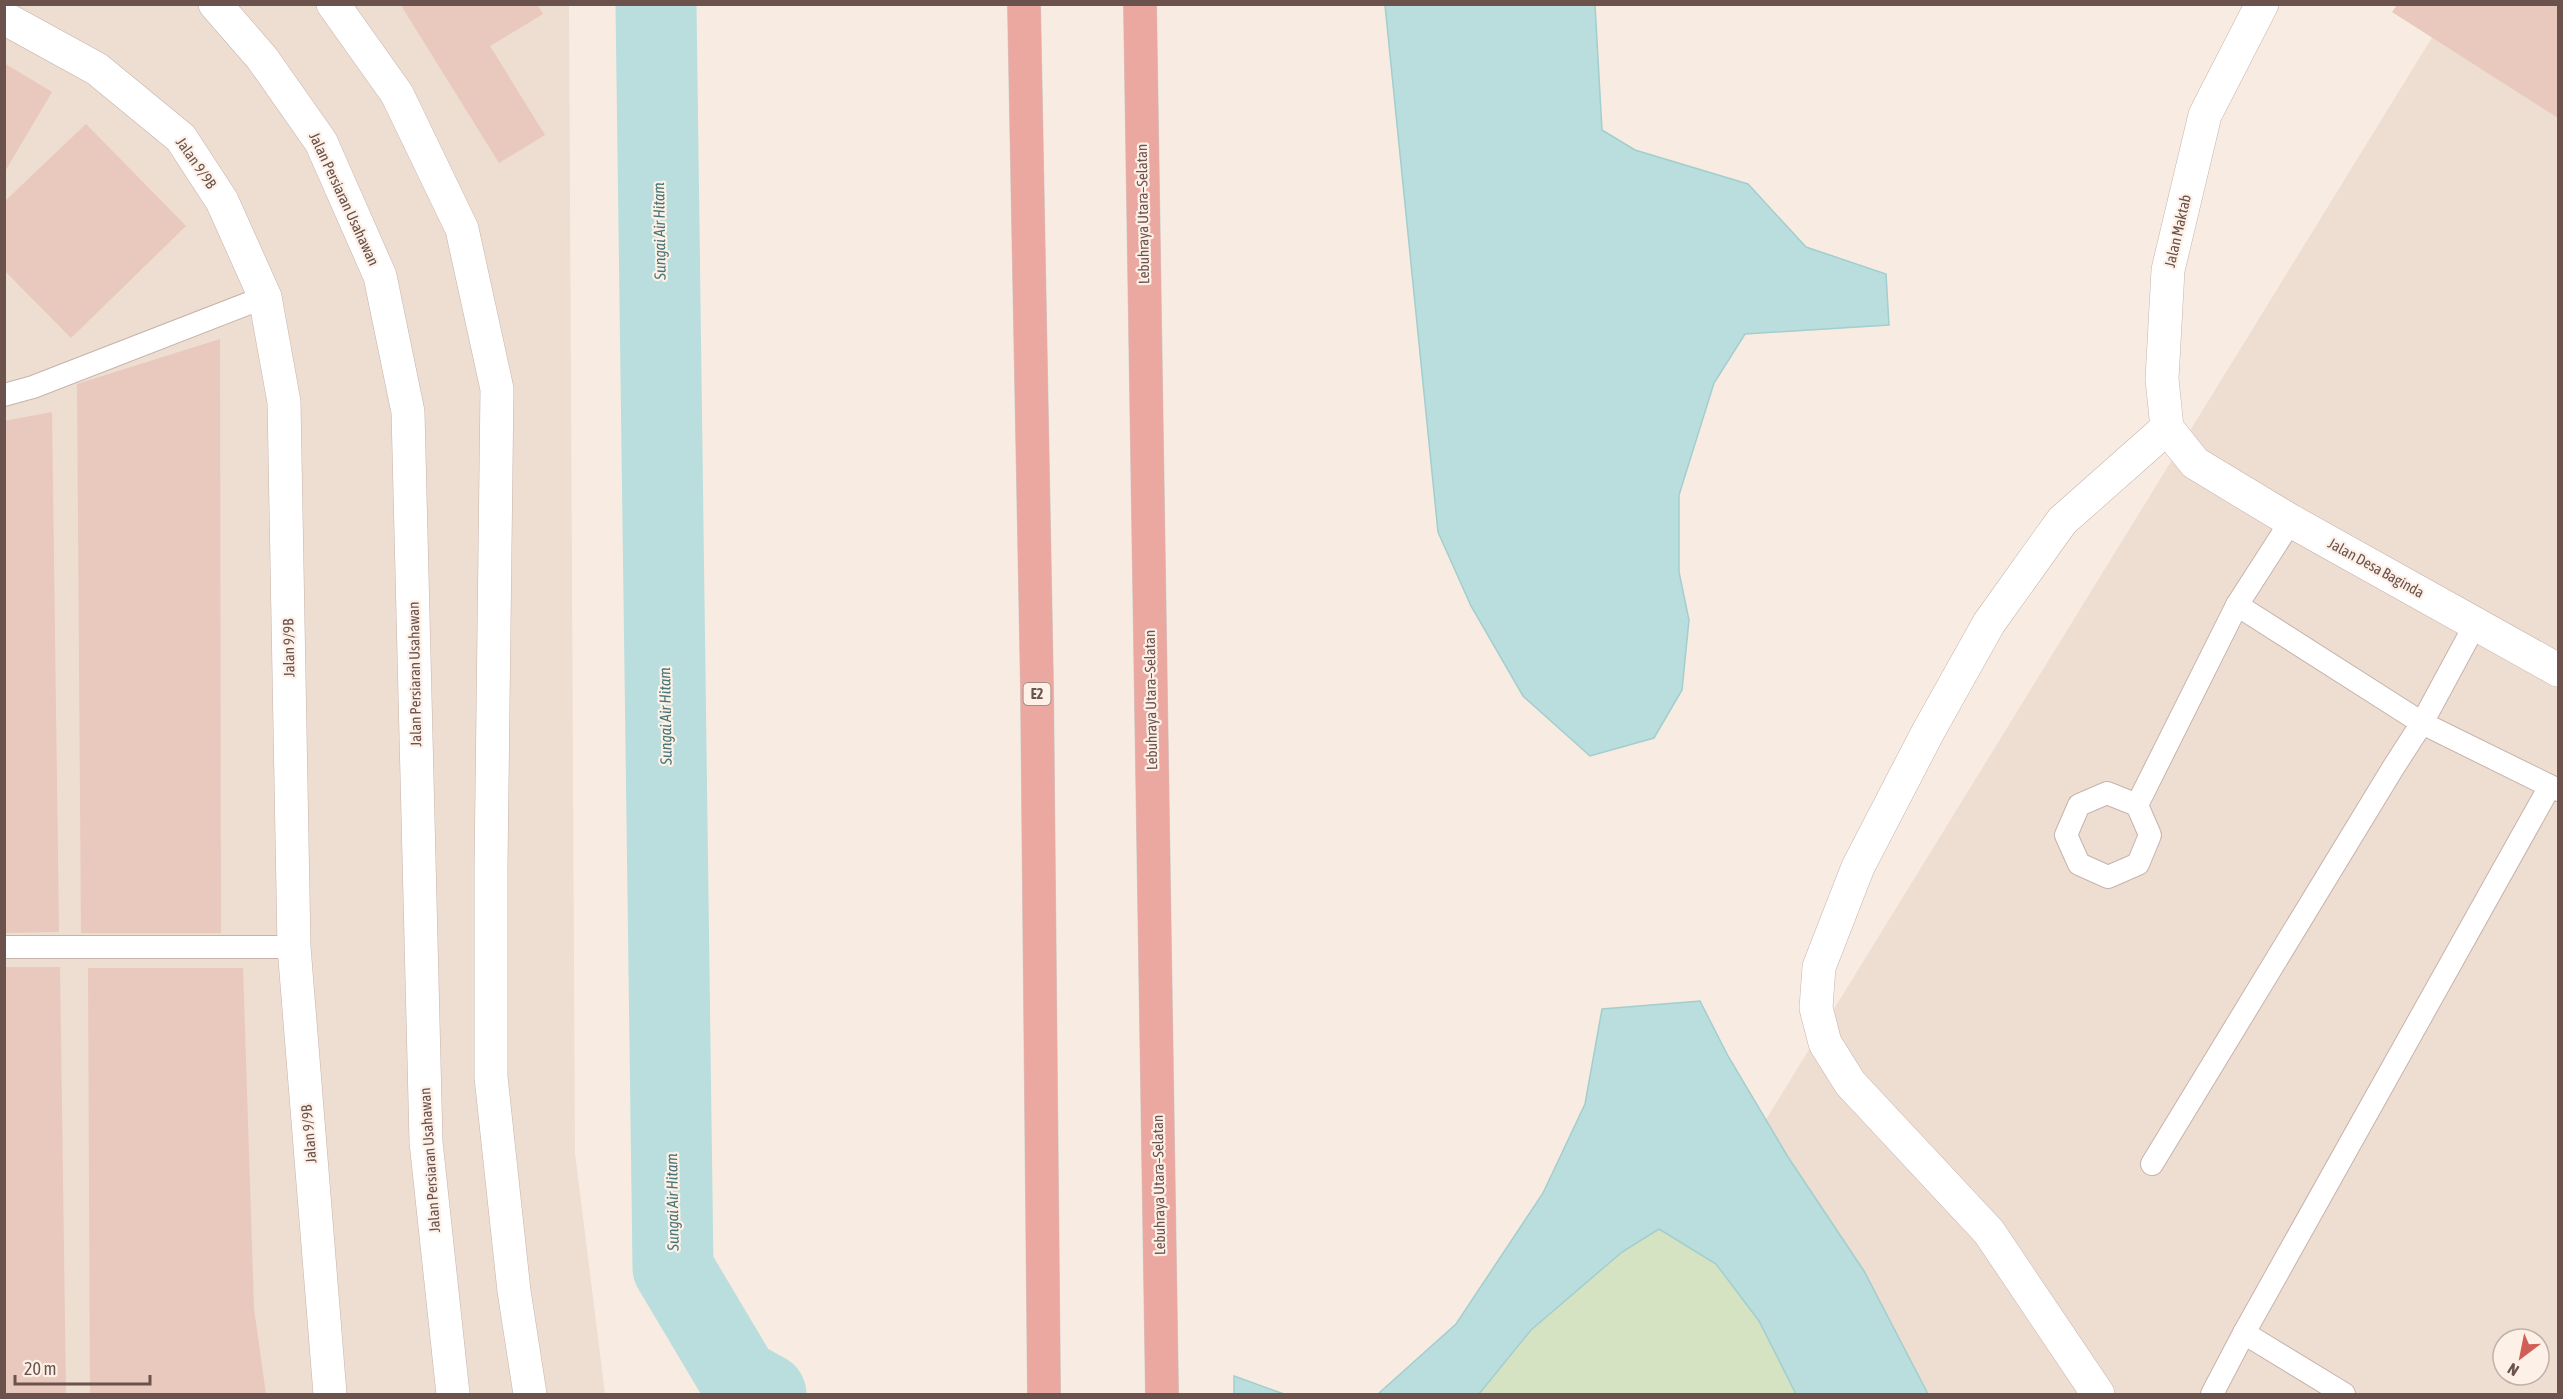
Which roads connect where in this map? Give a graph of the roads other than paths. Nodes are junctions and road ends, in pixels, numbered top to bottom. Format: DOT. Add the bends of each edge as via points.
graph roads {
  1 [pos="215,4"];
  2 [pos="333,4"];
  3 [pos="1024,4"];
  4 [pos="1140,4"];
  5 [pos="2262,4"];
  6 [pos="4,18"];
  7 [pos="265,297"];
  8 [pos="4,395"];
  9 [pos="2167,428"];
  10 [pos="2291,521"];
  11 [pos="2237,605"];
  12 [pos="2476,623"];
  13 [pos="2559,670"];
  14 [pos="2422,723"];
  15 [pos="2554,788"];
  16 [pos="2137,805"];
  17 [pos="4,947"];
  18 [pos="294,947"];
  19 [pos="2152,1164"];
  20 [pos="2244,1333"];
  21 [pos="1163,1382"];
  22 [pos="1044,1390"];
  23 [pos="330,1395"];
  24 [pos="453,1395"];
  25 [pos="530,1395"];
  26 [pos="2098,1395"];
  27 [pos="2212,1395"];
  28 [pos="2344,1395"];
  1 -- 24 [label="street, Jalan Persiaran Usahawan" via="262,58 321,142 380,276 408,412 426,1142"];
  2 -- 25 [label="street" via="397,94 462,229 497,389 491,1077 514,1291"];
  3 -- 22 [label="highway, E2" via="1037,675"];
  4 -- 21 [label="highway, Lebuhraya Utara–Selatan"];
  5 -- 9 [label="street, Jalan Maktab" via="2205,115 2168,270 2162,379"];
  6 -- 7 [label="street, Jalan 9/9B" via="97,69 181,138 222,201"];
  7 -- 8 [label="lane"];
  7 -- 18 [label="street, Jalan 9/9B" via="284,402"];
  9 -- 10 [label="street, Jalan Desa Baginda" via="2195,463"];
  9 -- 26 [label="street" via="2062,521 1989,623 1858,867 1819,967 1816,1008 1825,1043 1850,1083 1989,1232"];
  10 -- 11 [label="lane"];
  10 -- 12 [label="street, Jalan Desa Baginda"];
  11 -- 14 [label="lane"];
  11 -- 16 [label="lane"];
  12 -- 13 [label="street, Jalan Desa Baginda"];
  12 -- 14 [label="lane"];
  14 -- 15 [label="lane"];
  14 -- 19 [label="lane"];
  15 -- 20 [label="lane"];
  17 -- 18 [label="lane"];
  18 -- 23 [label="street, Jalan 9/9B"];
  20 -- 27 [label="lane"];
  20 -- 28 [label="lane"];
}
